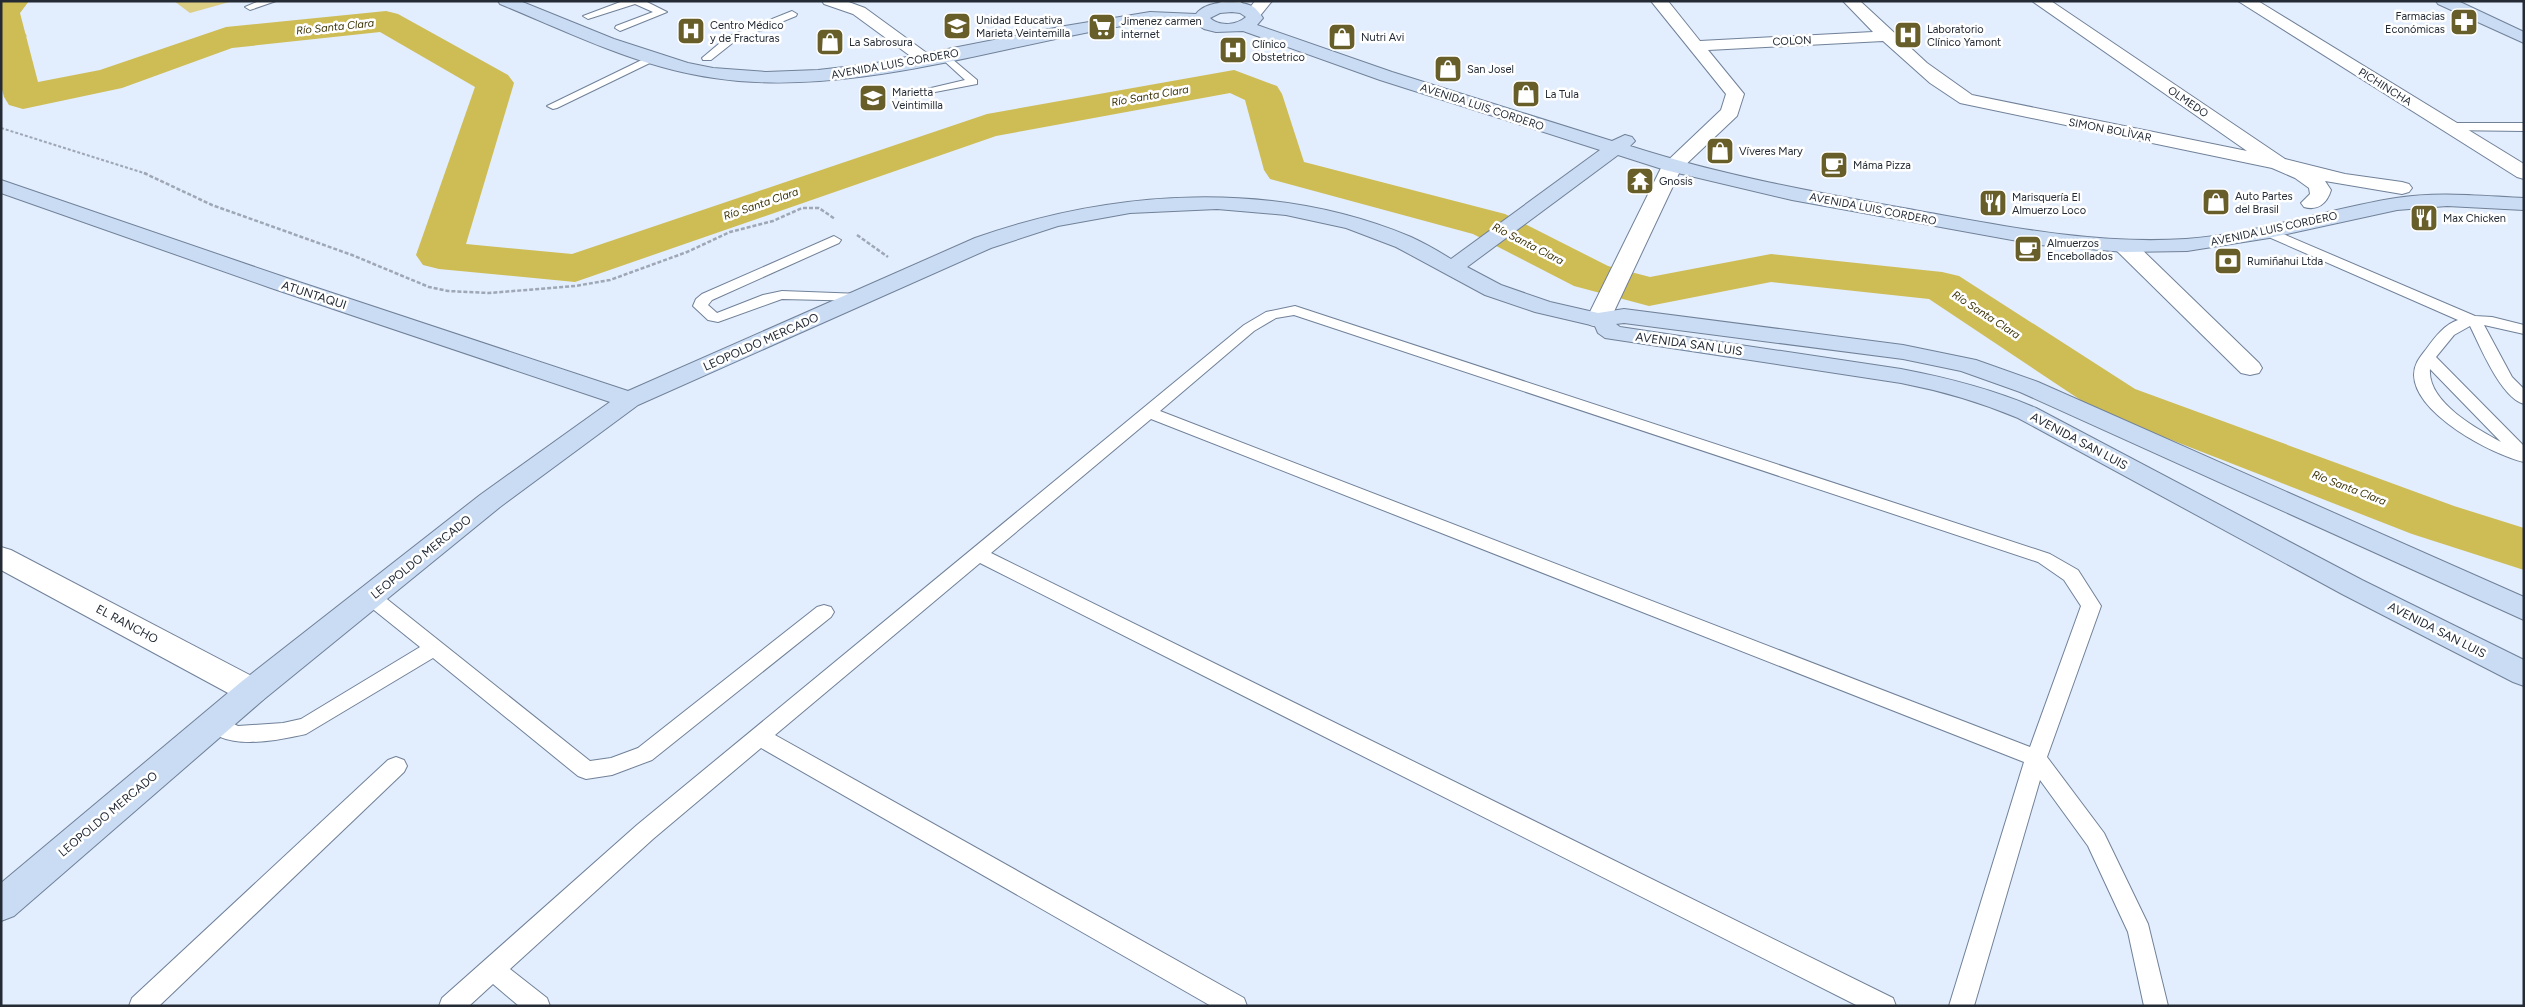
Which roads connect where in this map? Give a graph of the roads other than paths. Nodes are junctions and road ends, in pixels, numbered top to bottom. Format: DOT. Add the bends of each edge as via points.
graph roads {
  1 [pos="271,1"];
  2 [pos="506,1"];
  3 [pos="635,1"];
  4 [pos="830,1"];
  5 [pos="1659,1"];
  6 [pos="1851,1"];
  7 [pos="2040,1"];
  8 [pos="2246,1"];
  9 [pos="2444,1"];
  10 [pos="2467,1"];
  11 [pos="1230,5"];
  12 [pos="250,7"];
  13 [pos="567,8"];
  14 [pos="792,14"];
  15 [pos="1254,15"];
  16 [pos="1203,21"];
  17 [pos="2524,27"];
  18 [pos="620,28"];
  19 [pos="1887,36"];
  20 [pos="2524,38"];
  21 [pos="1697,46"];
  22 [pos="921,54"];
  23 [pos="945,56"];
  24 [pos="652,58"];
  25 [pos="707,58"];
  26 [pos="918,94"];
  27 [pos="553,106"];
  28 [pos="2448,127"];
  29 [pos="2524,127"];
  30 [pos="1630,138"];
  31 [pos="1613,149"];
  32 [pos="1678,159"];
  33 [pos="2278,163"];
  34 [pos="2524,173"];
  35 [pos="1,186"];
  36 [pos="2402,188"];
  37 [pos="2524,192"];
  38 [pos="2311,203"];
  39 [pos="2524,204"];
  40 [pos="2269,232"];
  41 [pos="834,240"];
  42 [pos="2125,246"];
  43 [pos="1451,269"];
  44 [pos="861,298"];
  45 [pos="1598,320"];
  46 [pos="2475,322"];
  47 [pos="2503,324"];
  48 [pos="2524,330"];
  49 [pos="2524,337"];
  50 [pos="2427,357"];
  51 [pos="2250,368"];
  52 [pos="2524,398"];
  53 [pos="629,400"];
  54 [pos="1148,412"];
  55 [pos="2524,456"];
  56 [pos="978,554"];
  57 [pos="1,557"];
  58 [pos="371,597"];
  59 [pos="2524,609"];
  60 [pos="824,612"];
  61 [pos="434,648"];
  62 [pos="2524,674"];
  63 [pos="252,692"];
  64 [pos="215,723"];
  65 [pos="760,737"];
  66 [pos="2036,758"];
  67 [pos="396,766"];
  68 [pos="1,905"];
  69 [pos="492,969"];
  70 [pos="141,1006"];
  71 [pos="451,1006"];
  72 [pos="538,1006"];
  73 [pos="1234,1006"];
  74 [pos="1884,1006"];
  75 [pos="1961,1006"];
  76 [pos="2156,1006"];
  1 -- 12 [label="lane"];
  2 -- 24 [label="main road, AVENIDA LUIS CORDERO"];
  3 -- 13 [label="lane"];
  3 -- 18 [label="lane" via="662,12"];
  4 -- 22 [label="street" via="859,11"];
  5 -- 21 [label="street"];
  6 -- 19 [label="street, SIMON BOLÌVAR"];
  7 -- 33 [label="street, OLMEDO"];
  8 -- 28 [label="street, PICHINCHA"];
  9 -- 20 [label="main road"];
  10 -- 17 [label="main road"];
  11 -- 15 [label="main road, AVENIDA LUIS CORDERO"];
  11 -- 16 [label="main road" via="1203,15"];
  11 -- 22 [label="main road, AVENIDA LUIS CORDERO" via="1160,8"];
  13 -- 18 [label="main road, AVENIDA LUIS CORDERO"];
  14 -- 25 [label="lane" via="731,39"];
  15 -- 16 [label="main road, AVENIDA LUIS CORDERO" via="1218,27"];
  15 -- 30 [label="main road, AVENIDA LUIS CORDERO"];
  15 -- 31 [label="main road, AVENIDA LUIS CORDERO" via="1386,76"];
  16 -- 23 [label="main road, AVENIDA LUIS CORDERO" via="1170,17 1136,19"];
  18 -- 25 [label="main road, AVENIDA LUIS CORDERO"];
  19 -- 21 [label="street, COLON"];
  19 -- 33 [label="street, SIMON BOLÌVAR" via="1950,90 1966,99"];
  21 -- 32 [label="street" via="1734,94 1730,112"];
  22 -- 23 [label="main road, AVENIDA LUIS CORDERO"];
  22 -- 24 [label="main road, AVENIDA LUIS CORDERO" via="827,75 776,77 713,73"];
  22 -- 25 [label="main road, AVENIDA LUIS CORDERO" via="807,66 758,66"];
  23 -- 26 [label="lane" via="973,82"];
  24 -- 27 [label="lane"];
  28 -- 29 [label="lane"];
  28 -- 34 [label="street, PICHINCHA"];
  30 -- 31 [label="main road"];
  30 -- 32 [label="main road, AVENIDA LUIS CORDERO"];
  31 -- 32 [label="main road, AVENIDA LUIS CORDERO"];
  31 -- 43 [label="main road"];
  32 -- 38 [label="main road, AVENIDA LUIS CORDERO" via="2019,219 2105,229 2213,223"];
  32 -- 42 [label="main road, AVENIDA LUIS CORDERO" via="1792,194 2039,239"];
  32 -- 45 [label="street"];
  33 -- 36 [label="street, SIMON BOLÌVAR" via="2336,178"];
  33 -- 38 [label="street, OLMEDO" via="2303,174 2320,187 2321,194"];
  35 -- 53 [label="main road, ATUNTAQUI"];
  36 -- 37 [label="main road, AVENIDA LUIS CORDERO"];
  36 -- 38 [label="main road, AVENIDA LUIS CORDERO"];
  39 -- 40 [label="main road, AVENIDA LUIS CORDERO" via="2447,200 2397,204"];
  40 -- 42 [label="main road, AVENIDA LUIS CORDERO" via="2187,245"];
  40 -- 46 [label="lane"];
  41 -- 44 [label="lane" via="707,297 700,306 718,318 782,295"];
  42 -- 51 [label="street"];
  43 -- 44 [label="main road, LEOPOLDO MERCADO" via="1404,242 1352,223 1286,210 1217,204 1130,207 1057,220 983,244"];
  43 -- 45 [label="main road, AVENIDA SAN LUIS" via="1494,290 1534,304"];
  44 -- 53 [label="main road, LEOPOLDO MERCADO"];
  45 -- 59 [label="main road, AVENIDA SAN LUIS" via="1624,316 1783,335 1904,352 1967,365 2029,387"];
  45 -- 62 [label="main road, AVENIDA SAN LUIS" via="1613,333 1901,376 1991,398 2055,428 2352,587"];
  46 -- 47 [label="lane"];
  46 -- 50 [label="lane" via="2461,323 2449,331"];
  46 -- 52 [label="lane" via="2505,379"];
  47 -- 48 [label="lane"];
  47 -- 49 [label="lane"];
  50 -- 55 [label="lane"];
  50 -- 55 [label="lane" via="2422,368 2428,394 2464,429 2511,454"];
  53 -- 58 [label="main road, LEOPOLDO MERCADO" via="490,500"];
  54 -- 56 [label="lane"];
  54 -- 66 [label="lane"];
  54 -- 66 [label="lane" via="1248,328 1271,315 1295,310 2044,558 2072,575 2090,606"];
  56 -- 65 [label="lane"];
  56 -- 74 [label="lane"];
  57 -- 63 [label="street, EL RANCHO"];
  58 -- 61 [label="lane"];
  58 -- 63 [label="main road, LEOPOLDO MERCADO"];
  60 -- 61 [label="lane" via="645,754 612,766 586,770"];
  61 -- 64 [label="lane" via="306,726 236,734"];
  63 -- 64 [label="main road, LEOPOLDO MERCADO"];
  64 -- 68 [label="main road, LEOPOLDO MERCADO"];
  65 -- 69 [label="lane" via="645,832"];
  65 -- 73 [label="lane"];
  66 -- 75 [label="lane"];
  66 -- 76 [label="lane" via="2096,840 2140,932"];
  67 -- 70 [label="lane"];
  69 -- 71 [label="lane"];
  69 -- 72 [label="lane"];
}
